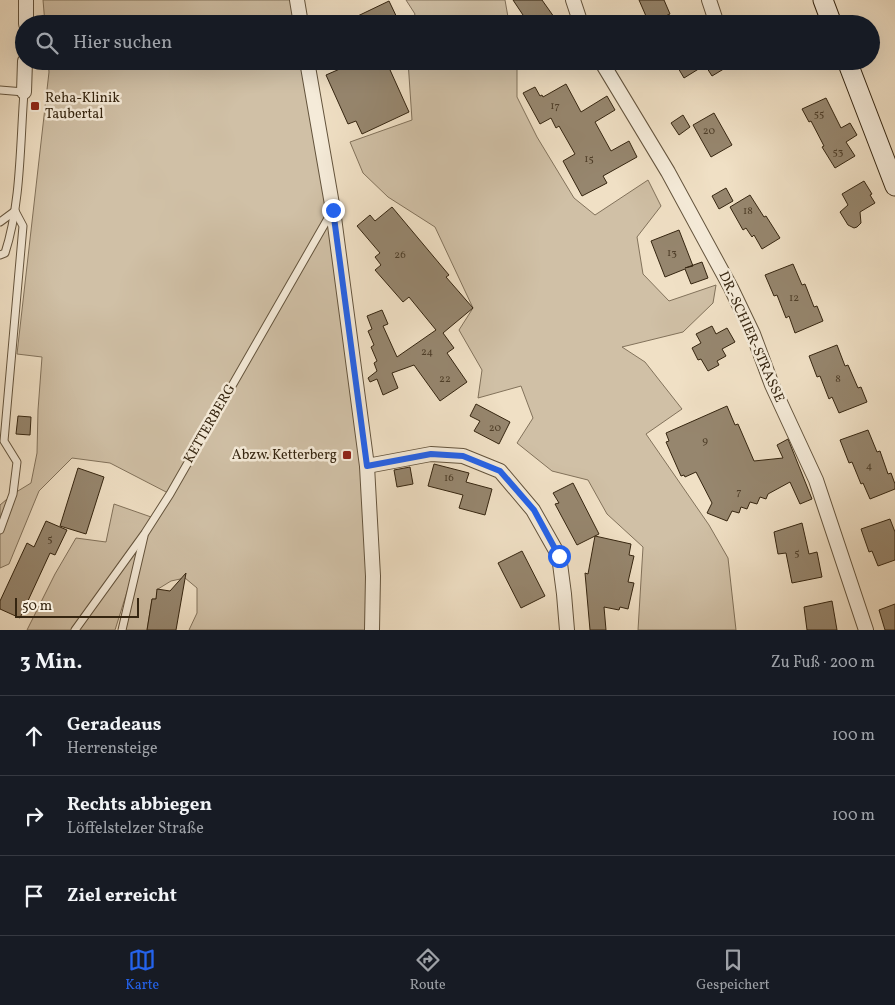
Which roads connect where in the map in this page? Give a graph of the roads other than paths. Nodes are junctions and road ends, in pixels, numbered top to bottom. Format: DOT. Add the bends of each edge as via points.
graph roads {
  1 [pos="26,0"];
  2 [pos="296,0"];
  3 [pos="573,0"];
  4 [pos="709,0"];
  5 [pos="823,0"];
  6 [pos="26,15"];
  7 [pos="299,15"];
  8 [pos="578,15"];
  9 [pos="714,15"];
  10 [pos="829,15"];
  11 [pos="25,70"];
  12 [pos="309,70"];
  13 [pos="606,70"];
  14 [pos="850,70"];
  15 [pos="0,90"];
  16 [pos="24,92"];
  17 [pos="895,186"];
  18 [pos="333,210"];
  19 [pos="15,211"];
  20 [pos="0,222"];
  21 [pos="0,255"];
  22 [pos="367,466"];
  23 [pos="0,530"];
  24 [pos="145,534"];
  25 [pos="75,630"];
  26 [pos="122,630"];
  27 [pos="372,630"];
  28 [pos="567,630"];
  29 [pos="866,630"];
  1 -- 6 [label="street"];
  2 -- 7 [label="street"];
  3 -- 8 [label="street"];
  4 -- 9 [label="street"];
  5 -- 10 [label="street"];
  11 -- 16 [label="street"];
  12 -- 18 [label="street"];
  13 -- 29 [label="street, DR.-SCHIER-STRASSE" via="668,172 753,334 772,385 816,480"];
  14 -- 17 [label="street"];
  15 -- 16 [label="lane"];
  16 -- 19 [label="lane"];
  18 -- 22 [label="street"];
  18 -- 24 [label="lane, KETTERBERG"];
  19 -- 20 [label="lane"];
  19 -- 21 [label="lane" via="11,233 4,253"];
  19 -- 23 [label="lane" via="23,226 4,441 17,462 13,494"];
  22 -- 27 [label="street"];
  22 -- 28 [label="street" via="431,454 463,456 500,471 534,510 559,556"];
  24 -- 25 [label="lane, KETTERBERG"];
  24 -- 26 [label="lane"];
}
